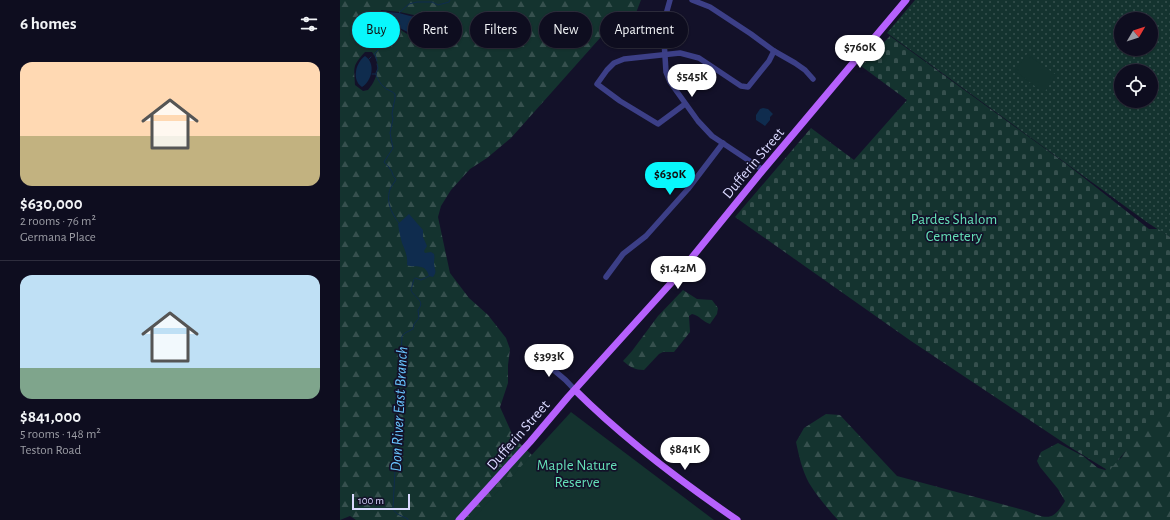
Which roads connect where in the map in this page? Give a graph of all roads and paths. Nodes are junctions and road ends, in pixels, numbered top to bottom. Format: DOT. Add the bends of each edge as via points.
graph roads {
  1 [pos="670,0"];
  2 [pos="692,0"];
  3 [pos="906,0"];
  4 [pos="774,51"];
  5 [pos="665,55"];
  6 [pos="813,79"];
  7 [pos="685,104"];
  8 [pos="723,143"];
  9 [pos="763,170"];
  10 [pos="606,277"];
  11 [pos="530,356"];
  12 [pos="575,390"];
  13 [pos="459,520"];
  14 [pos="737,520"];
  1 -- 5 [label="street" via="663,25"];
  2 -- 4 [label="street" via="710,7"];
  3 -- 9 [label="main road, Dufferin Street"];
  4 -- 5 [label="street" via="748,87 741,86 694,56 680,53"];
  4 -- 6 [label="street" via="805,70"];
  5 -- 7 [label="street" via="666,72 670,82"];
  5 -- 7 [label="street" via="624,59 614,63 597,84 658,124"];
  7 -- 8 [label="street" via="712,136"];
  8 -- 9 [label="street"];
  8 -- 10 [label="street" via="688,189 646,236 623,254"];
  9 -- 12 [label="main road, Dufferin Street" via="672,282"];
  11 -- 12 [label="street" via="569,382"];
  12 -- 13 [label="main road, Dufferin Street"];
  12 -- 14 [label="main road" via="654,460"];
}
